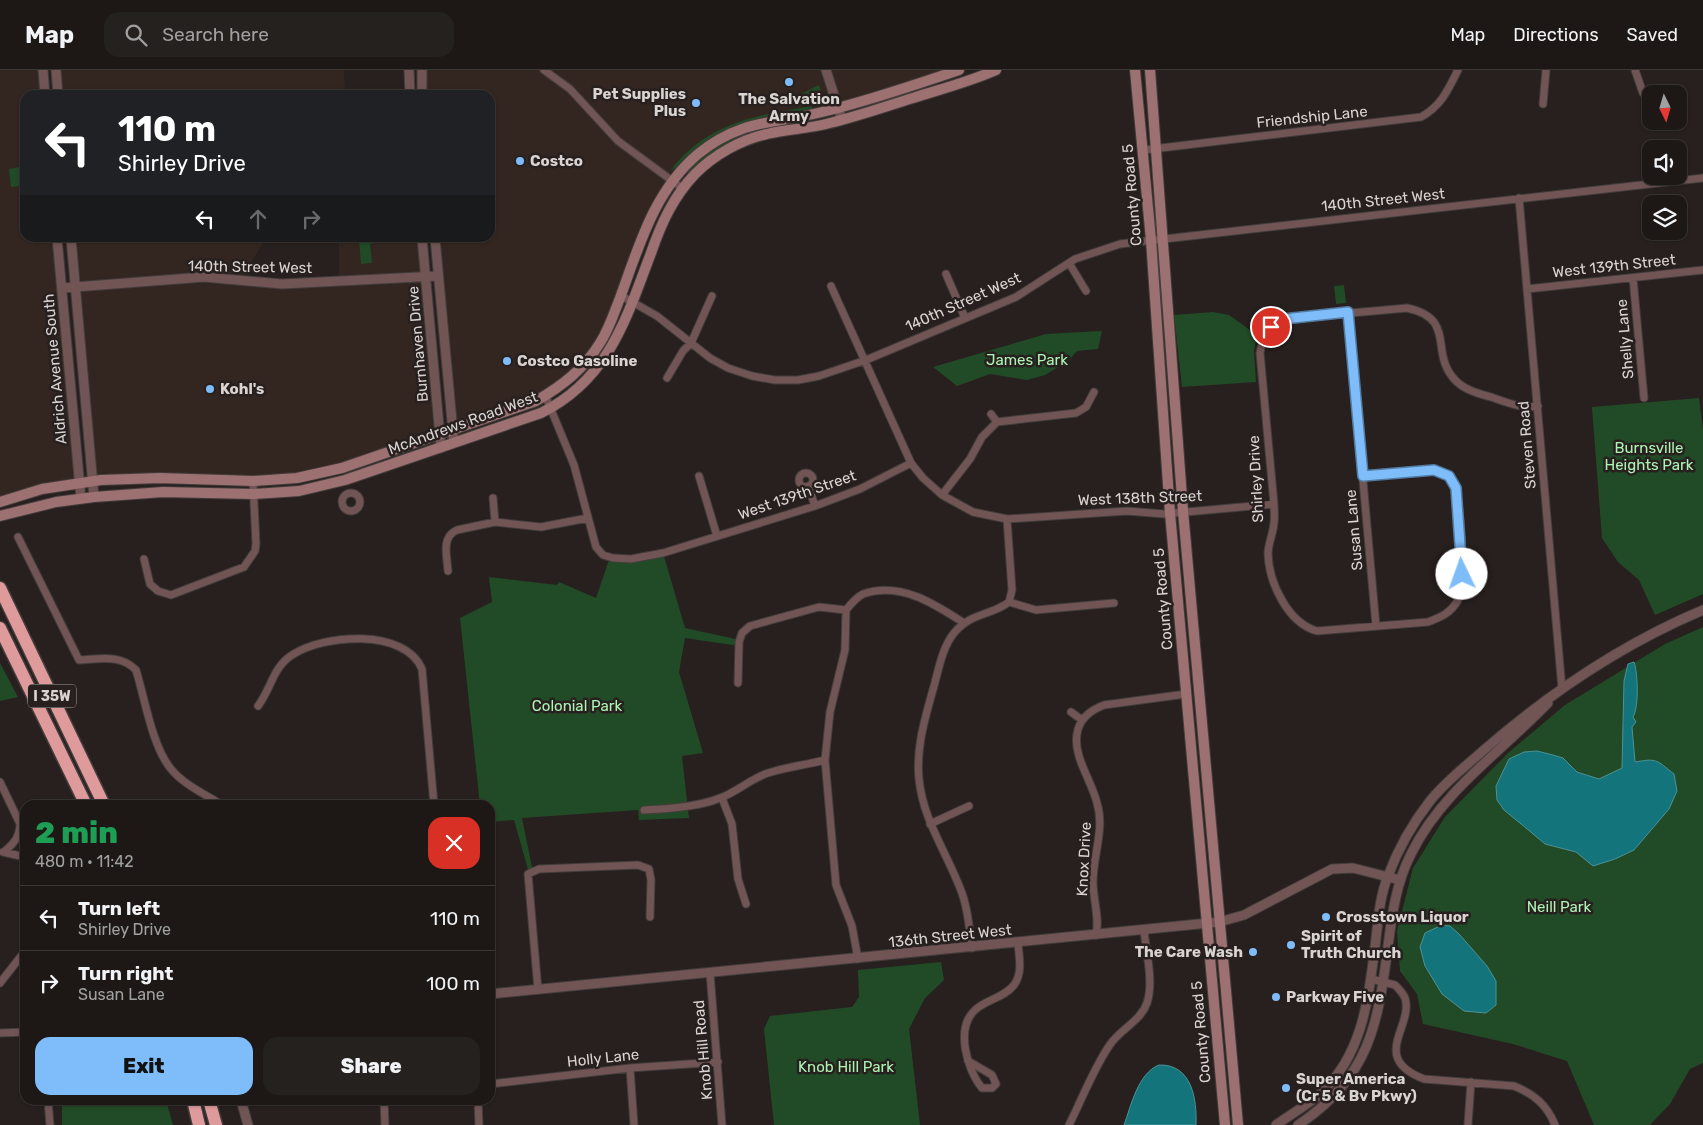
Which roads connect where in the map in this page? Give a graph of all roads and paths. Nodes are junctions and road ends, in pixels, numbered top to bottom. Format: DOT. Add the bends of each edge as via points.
graph roads {
  1 [pos="43,70"];
  2 [pos="56,70"];
  3 [pos="409,70"];
  4 [pos="422,70"];
  5 [pos="544,70"];
  6 [pos="826,70"];
  7 [pos="959,70"];
  8 [pos="996,70"];
  9 [pos="1135,70"];
  10 [pos="1150,70"];
  11 [pos="1458,70"];
  12 [pos="1546,70"];
  13 [pos="1636,70"];
  14 [pos="45,90"];
  15 [pos="58,90"];
  16 [pos="410,90"];
  17 [pos="422,90"];
  18 [pos="1642,90"];
  19 [pos="1543,104"];
  20 [pos="837,108"];
  21 [pos="842,120"];
  22 [pos="1157,148"];
  23 [pos="1144,150"];
  24 [pos="1703,178"];
  25 [pos="671,181"];
  26 [pos="682,188"];
  27 [pos="1519,198"];
  28 [pos="1164,237"];
  29 [pos="1152,240"];
  30 [pos="58,242"];
  31 [pos="71,242"];
  32 [pos="422,242"];
  33 [pos="435,242"];
  34 [pos="1069,263"];
  35 [pos="1703,270"];
  36 [pos="946,274"];
  37 [pos="438,276"];
  38 [pos="426,277"];
  39 [pos="1633,278"];
  40 [pos="831,286"];
  41 [pos="75,287"];
  42 [pos="62,288"];
  43 [pos="1528,289"];
  44 [pos="1086,291"];
  45 [pos="620,295"];
  46 [pos="712,296"];
  47 [pos="632,301"];
  48 [pos="1348,312"];
  49 [pos="965,318"];
  50 [pos="691,343"];
  51 [pos="866,360"];
  52 [pos="667,378"];
  53 [pos="1094,392"];
  54 [pos="545,395"];
  55 [pos="1644,398"];
  56 [pos="1538,406"];
  57 [pos="551,408"];
  58 [pos="991,414"];
  59 [pos="997,422"];
  60 [pos="453,430"];
  61 [pos="440,435"];
  62 [pos="454,443"];
  63 [pos="442,448"];
  64 [pos="911,463"];
  65 [pos="699,476"];
  66 [pos="1363,476"];
  67 [pos="345,480"];
  68 [pos="253,481"];
  69 [pos="93,482"];
  70 [pos="80,483"];
  71 [pos="808,486"];
  72 [pos="253,494"];
  73 [pos="348,494"];
  74 [pos="942,494"];
  75 [pos="94,497"];
  76 [pos="493,498"];
  77 [pos="81,499"];
  78 [pos="0,502"];
  79 [pos="1274,504"];
  80 [pos="815,506"];
  81 [pos="1183,511"];
  82 [pos="1170,513"];
  83 [pos="0,516"];
  84 [pos="588,518"];
  85 [pos="1007,519"];
  86 [pos="495,522"];
  87 [pos="717,536"];
  88 [pos="18,537"];
  89 [pos="144,559"];
  90 [pos="448,571"];
  91 [pos="0,588"];
  92 [pos="1009,602"];
  93 [pos="1114,603"];
  94 [pos="846,610"];
  95 [pos="1703,610"];
  96 [pos="964,623"];
  97 [pos="1376,626"];
  98 [pos="0,628"];
  99 [pos="738,683"];
  100 [pos="1562,689"];
  101 [pos="1186,694"];
  102 [pos="258,706"];
  103 [pos="1071,712"];
  104 [pos="1082,720"];
  105 [pos="825,760"];
  106 [pos="0,782"];
  107 [pos="722,798"];
  108 [pos="84,800"];
  109 [pos="102,800"];
  110 [pos="214,800"];
  111 [pos="434,800"];
  112 [pos="970,806"];
  113 [pos="644,810"];
  114 [pos="20,822"];
  115 [pos="930,824"];
  116 [pos="2,852"];
  117 [pos="20,856"];
  118 [pos="1387,879"];
  119 [pos="1400,880"];
  120 [pos="746,904"];
  121 [pos="650,917"];
  122 [pos="1219,922"];
  123 [pos="1206,923"];
  124 [pos="1144,930"];
  125 [pos="1096,935"];
  126 [pos="1018,943"];
  127 [pos="972,948"];
  128 [pos="20,957"];
  129 [pos="858,959"];
  130 [pos="710,973"];
  131 [pos="1371,979"];
  132 [pos="1384,981"];
  133 [pos="0,983"];
  134 [pos="538,990"];
  135 [pos="495,994"];
  136 [pos="20,1032"];
  137 [pos="0,1033"];
  138 [pos="968,1061"];
  139 [pos="718,1062"];
  140 [pos="630,1068"];
  141 [pos="1471,1082"];
  142 [pos="495,1083"];
  143 [pos="1321,1092"];
  144 [pos="1330,1100"];
  145 [pos="48,1105"];
  146 [pos="194,1105"];
  147 [pos="211,1105"];
  148 [pos="242,1105"];
  149 [pos="384,1105"];
  150 [pos="478,1105"];
  151 [pos="1468,1124"];
  152 [pos="50,1125"];
  153 [pos="199,1125"];
  154 [pos="216,1125"];
  155 [pos="248,1125"];
  156 [pos="385,1125"];
  157 [pos="479,1125"];
  158 [pos="634,1125"];
  159 [pos="722,1125"];
  160 [pos="1070,1125"];
  161 [pos="1225,1125"];
  162 [pos="1238,1125"];
  163 [pos="1276,1125"];
  164 [pos="1298,1125"];
  165 [pos="1555,1125"];
  1 -- 14 [label="street"];
  2 -- 15 [label="street"];
  3 -- 16 [label="street"];
  4 -- 17 [label="street"];
  5 -- 25 [label="street" via="570,89 618,141"];
  6 -- 20 [label="street"];
  7 -- 20 [label="main road, McAndrews Road West"];
  8 -- 21 [label="main road, McAndrews Road West"];
  9 -- 23 [label="main road, County Road 5"];
  10 -- 22 [label="main road, County Road 5"];
  11 -- 22 [label="street, Friendship Lane" via="1442,101 1421,117"];
  12 -- 19 [label="street"];
  13 -- 18 [label="street"];
  20 -- 21 [label="street"];
  20 -- 25 [label="main road, McAndrews Road West" via="763,122 736,131 700,152"];
  21 -- 26 [label="main road, McAndrews Road West" via="766,134 742,143 708,163"];
  22 -- 23 [label="street, Friendship Lane"];
  22 -- 28 [label="main road, County Road 5"];
  23 -- 29 [label="main road, County Road 5"];
  24 -- 27 [label="street, 140th Street West"];
  25 -- 26 [label="street"];
  25 -- 45 [label="main road, McAndrews Road West" via="651,216"];
  26 -- 47 [label="main road, McAndrews Road West" via="661,224"];
  27 -- 28 [label="street, 140th Street West"];
  27 -- 43 [label="street, Steven Road"];
  28 -- 29 [label="street, 140th Street West"];
  28 -- 81 [label="main road, County Road 5"];
  29 -- 34 [label="street, 140th Street West" via="1101,249"];
  29 -- 82 [label="main road, County Road 5"];
  30 -- 42 [label="street, Aldrich Avenue South"];
  31 -- 41 [label="street, Aldrich Avenue South"];
  32 -- 38 [label="street, Burnhaven Drive"];
  33 -- 37 [label="street, Burnhaven Drive"];
  34 -- 44 [label="street"];
  34 -- 49 [label="street, 140th Street West" via="1016,297"];
  35 -- 39 [label="street, West 139th Street"];
  36 -- 49 [label="street"];
  37 -- 38 [label="street, 140th Street West"];
  37 -- 60 [label="street, Burnhaven Drive"];
  38 -- 41 [label="street, 140th Street West" via="282,284 204,277"];
  38 -- 61 [label="street, Burnhaven Drive"];
  39 -- 43 [label="street, West 139th Street"];
  39 -- 55 [label="street, Shelly Lane"];
  40 -- 51 [label="street"];
  41 -- 42 [label="street, 140th Street West"];
  41 -- 69 [label="street, Aldrich Avenue South"];
  42 -- 70 [label="street, Aldrich Avenue South"];
  43 -- 56 [label="street, Steven Road"];
  45 -- 47 [label="street, 140th Street West"];
  45 -- 54 [label="main road, McAndrews Road West" via="606,332 592,354 575,374"];
  46 -- 50 [label="street"];
  47 -- 50 [label="street, 140th Street West"];
  47 -- 57 [label="main road, McAndrews Road West" via="616,340 602,362 583,384"];
  48 -- 56 [label="street, Shirley Drive" via="1407,308 1423,311 1438,327 1447,369 1462,386 1522,407"];
  48 -- 66 [label="street, Susan Lane"];
  48 -- 79 [label="street, Shirley Drive" via="1284,319 1271,327 1262,339 1260,353"];
  49 -- 51 [label="street, 140th Street West"];
  50 -- 51 [label="street, 140th Street West" via="710,358 734,370 775,380 819,376"];
  50 -- 52 [label="street"];
  51 -- 64 [label="street, West 138th Street"];
  53 -- 59 [label="street" via="1086,408 1076,413"];
  54 -- 57 [label="street"];
  54 -- 60 [label="main road, McAndrews Road West" via="524,406"];
  56 -- 100 [label="street, Steven Road"];
  57 -- 62 [label="main road, McAndrews Road West"];
  57 -- 84 [label="street" via="574,465"];
  58 -- 59 [label="street"];
  59 -- 74 [label="street" via="982,437 970,459"];
  60 -- 61 [label="main road, McAndrews Road West"];
  60 -- 62 [label="street, Burnhaven Drive"];
  61 -- 63 [label="street, Burnhaven Drive"];
  61 -- 68 [label="main road, McAndrews Road West" via="320,474"];
  62 -- 63 [label="main road, McAndrews Road West"];
  63 -- 67 [label="main road, McAndrews Road West"];
  64 -- 74 [label="street, West 138th Street"];
  64 -- 80 [label="street, West 139th Street" via="860,489"];
  65 -- 87 [label="street"];
  66 -- 97 [label="street, Susan Lane"];
  66 -- 97 [label="street, Shirley Drive" via="1434,470 1449,476 1456,488 1463,588 1452,610 1428,622"];
  67 -- 72 [label="main road, McAndrews Road West" via="299,491"];
  67 -- 73 [label="street"];
  68 -- 69 [label="main road, McAndrews Road West" via="160,478"];
  68 -- 72 [label="street"];
  69 -- 70 [label="main road, McAndrews Road West"];
  69 -- 75 [label="street, Aldrich Avenue South"];
  70 -- 77 [label="street, Aldrich Avenue South"];
  70 -- 78 [label="main road, McAndrews Road West" via="42,489"];
  71 -- 80 [label="street"];
  72 -- 75 [label="main road, McAndrews Road West" via="182,492"];
  72 -- 89 [label="street" via="256,544 244,567 171,595 150,584"];
  74 -- 85 [label="street, West 138th Street" via="973,512"];
  75 -- 77 [label="main road, McAndrews Road West"];
  76 -- 86 [label="street"];
  77 -- 83 [label="main road, McAndrews Road West" via="30,507"];
  79 -- 81 [label="street, West 138th Street"];
  79 -- 97 [label="street, Shirley Drive" via="1269,568 1275,586 1296,620 1317,631"];
  80 -- 87 [label="street, West 139th Street"];
  81 -- 82 [label="street, West 138th Street"];
  81 -- 122 [label="main road, County Road 5"];
  82 -- 85 [label="street, West 138th Street" via="1127,511"];
  82 -- 101 [label="main road, County Road 5"];
  84 -- 86 [label="street" via="541,527"];
  84 -- 87 [label="street, West 139th Street" via="596,547 603,555 613,558 652,556"];
  85 -- 92 [label="street" via="1012,583"];
  86 -- 90 [label="street" via="451,532 446,542"];
  88 -- 110 [label="street" via="79,660 118,658 136,670 161,754 171,770"];
  91 -- 109 [label="highway, I 35W"];
  92 -- 93 [label="street" via="1036,610"];
  92 -- 96 [label="street"];
  94 -- 96 [label="street" via="861,595 897,592 930,601"];
  94 -- 99 [label="street" via="819,607 750,626 742,633 739,642"];
  94 -- 105 [label="street" via="845,650 830,712"];
  95 -- 100 [label="street" via="1617,652"];
  96 -- 115 [label="street" via="945,649 920,734 919,778"];
  98 -- 108 [label="highway, I 35W"];
  100 -- 118 [label="street" via="1523,716 1431,800 1414,822"];
  100 -- 119 [label="street" via="1440,808 1410,855"];
  101 -- 104 [label="street" via="1104,705 1091,710"];
  101 -- 123 [label="main road, County Road 5"];
  102 -- 111 [label="street" via="266,696 276,671 293,654 335,640 352,638 370,639 402,649 420,664 423,676"];
  103 -- 104 [label="street"];
  104 -- 125 [label="street, Knox Drive" via="1076,733 1077,747 1101,820 1093,882"];
  105 -- 107 [label="street" via="768,773"];
  105 -- 129 [label="street" via="836,885 852,926"];
  106 -- 114 [label="street"];
  107 -- 113 [label="street" via="673,809"];
  107 -- 120 [label="street" via="732,824 738,880"];
  112 -- 115 [label="street"];
  114 -- 116 [label="street" via="15,842"];
  115 -- 127 [label="street" via="961,889"];
  116 -- 117 [label="street"];
  118 -- 119 [label="street, 136th Street West"];
  118 -- 122 [label="street, 136th Street West" via="1353,868 1332,868 1244,915"];
  118 -- 131 [label="street" via="1379,913"];
  119 -- 132 [label="street"];
  121 -- 134 [label="street" via="652,880 649,869 638,866 539,869 528,874"];
  122 -- 123 [label="street, 136th Street West"];
  122 -- 162 [label="main road, County Road 5"];
  123 -- 124 [label="street, 136th Street West"];
  123 -- 161 [label="main road, County Road 5"];
  124 -- 125 [label="street, 136th Street West"];
  124 -- 160 [label="street" via="1150,986 1146,1004 1138,1017 1108,1046"];
  125 -- 126 [label="street, 136th Street West"];
  126 -- 127 [label="street, 136th Street West"];
  126 -- 138 [label="street" via="1020,968 1015,984 976,1009 967,1020"];
  127 -- 129 [label="street, 136th Street West"];
  128 -- 133 [label="street"];
  129 -- 130 [label="street, 136th Street West"];
  130 -- 134 [label="street, 136th Street West"];
  130 -- 139 [label="street, Knob Hill Road"];
  131 -- 132 [label="street"];
  131 -- 143 [label="street" via="1359,1035 1334,1078"];
  132 -- 141 [label="street" via="1395,985 1404,997 1405,1008 1396,1044 1405,1068 1424,1079"];
  132 -- 144 [label="street" via="1371,1039 1359,1065"];
  134 -- 135 [label="street, 136th Street West"];
  136 -- 137 [label="street"];
  139 -- 140 [label="street, Holly Lane"];
  139 -- 159 [label="street, Knob Hill Road"];
  140 -- 142 [label="street, Holly Lane"];
  140 -- 158 [label="street"];
  141 -- 151 [label="street"];
  141 -- 165 [label="street" via="1514,1086 1528,1092 1551,1114"];
  143 -- 144 [label="street"];
  143 -- 163 [label="street"];
  144 -- 164 [label="street"];
  145 -- 152 [label="street"];
  146 -- 153 [label="highway"];
  147 -- 154 [label="highway"];
  148 -- 155 [label="street"];
  149 -- 156 [label="street"];
  150 -- 157 [label="street"];
}
